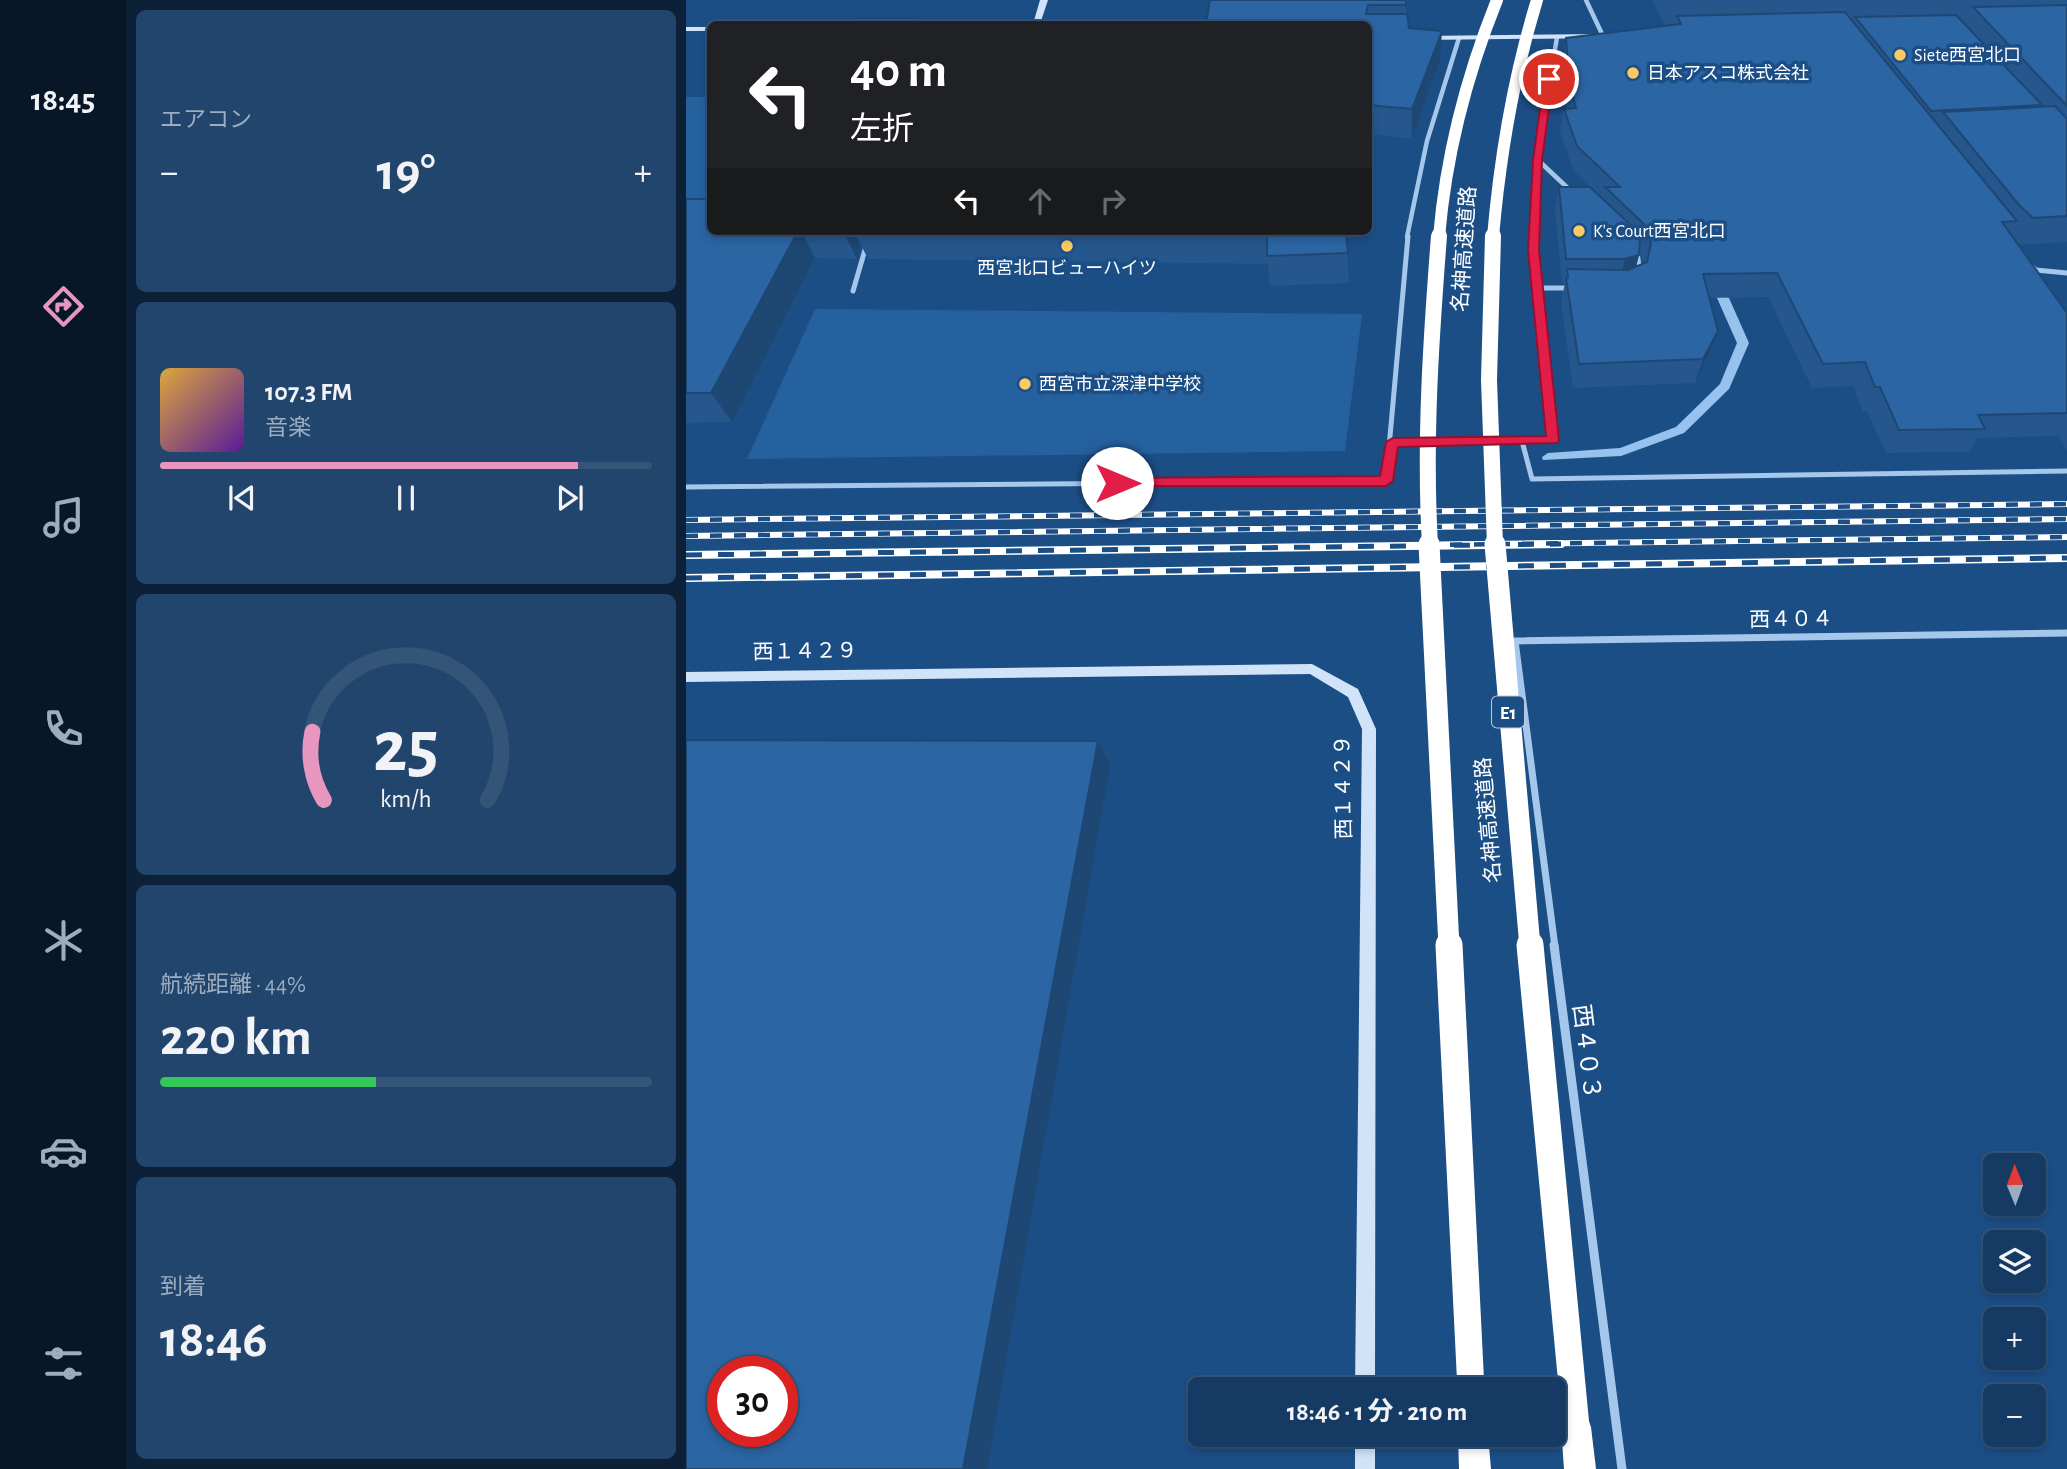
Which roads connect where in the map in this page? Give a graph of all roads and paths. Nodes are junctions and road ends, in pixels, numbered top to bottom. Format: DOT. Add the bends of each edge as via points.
graph roads {
  1 [pos="1044,0"];
  2 [pos="1497,0"];
  3 [pos="1537,0"];
  4 [pos="1586,0"];
  5 [pos="1036,21"];
  6 [pos="686,29"];
  7 [pos="707,29"];
  8 [pos="1603,36"];
  9 [pos="1617,36"];
  10 [pos="1558,37"];
  11 [pos="1407,38"];
  12 [pos="1459,38"];
  13 [pos="1538,160"];
  14 [pos="1577,197"];
  15 [pos="869,235"];
  16 [pos="1627,243"];
  17 [pos="2026,261"];
  18 [pos="2067,273"];
  19 [pos="1637,283"];
  20 [pos="1536,288"];
  21 [pos="1578,288"];
  22 [pos="853,291"];
  23 [pos="1522,441"];
  24 [pos="1393,442"];
  25 [pos="2067,471"];
  26 [pos="686,487"];
  27 [pos="2067,633"];
  28 [pos="1515,641"];
  29 [pos="686,677"];
  30 [pos="1365,1377"];
  31 [pos="1470,1377"];
  32 [pos="1365,1447"];
  33 [pos="1474,1447"];
  34 [pos="1365,1469"];
  35 [pos="1475,1469"];
  36 [pos="1580,1469"];
  37 [pos="1622,1469"];
  1 -- 5 [label="street"];
  2 -- 31 [label="highway, 名神高速道路, bridge" via="1458,115 1440,227 1427,493"];
  3 -- 36 [label="highway, 名神高速道路 / E1, bridge" via="1507,114 1492,235 1488,407 1501,636"];
  4 -- 8 [label="street"];
  6 -- 7 [label="street"];
  8 -- 9 [label="street"];
  8 -- 10 [label="street"];
  10 -- 12 [label="street"];
  10 -- 13 [label="street"];
  11 -- 12 [label="street"];
  12 -- 24 [label="street" via="1425,144 1406,246"];
  13 -- 14 [label="street"];
  13 -- 20 [label="street" via="1533,250"];
  15 -- 22 [label="street"];
  16 -- 19 [label="street" via="1637,252 1642,269"];
  17 -- 18 [label="street" via="2036,270"];
  20 -- 21 [label="street"];
  20 -- 23 [label="street" via="1552,440"];
  23 -- 24 [label="street"];
  23 -- 25 [label="street" via="1532,479"];
  24 -- 26 [label="street" via="1386,481"];
  27 -- 28 [label="street, 西４０４"];
  28 -- 37 [label="street, 西４０３"];
  29 -- 30 [label="street, 西１４２９" via="1312,669 1353,693 1369,729"];
  32 -- 34 [label="street"];
  33 -- 35 [label="highway"];
}
